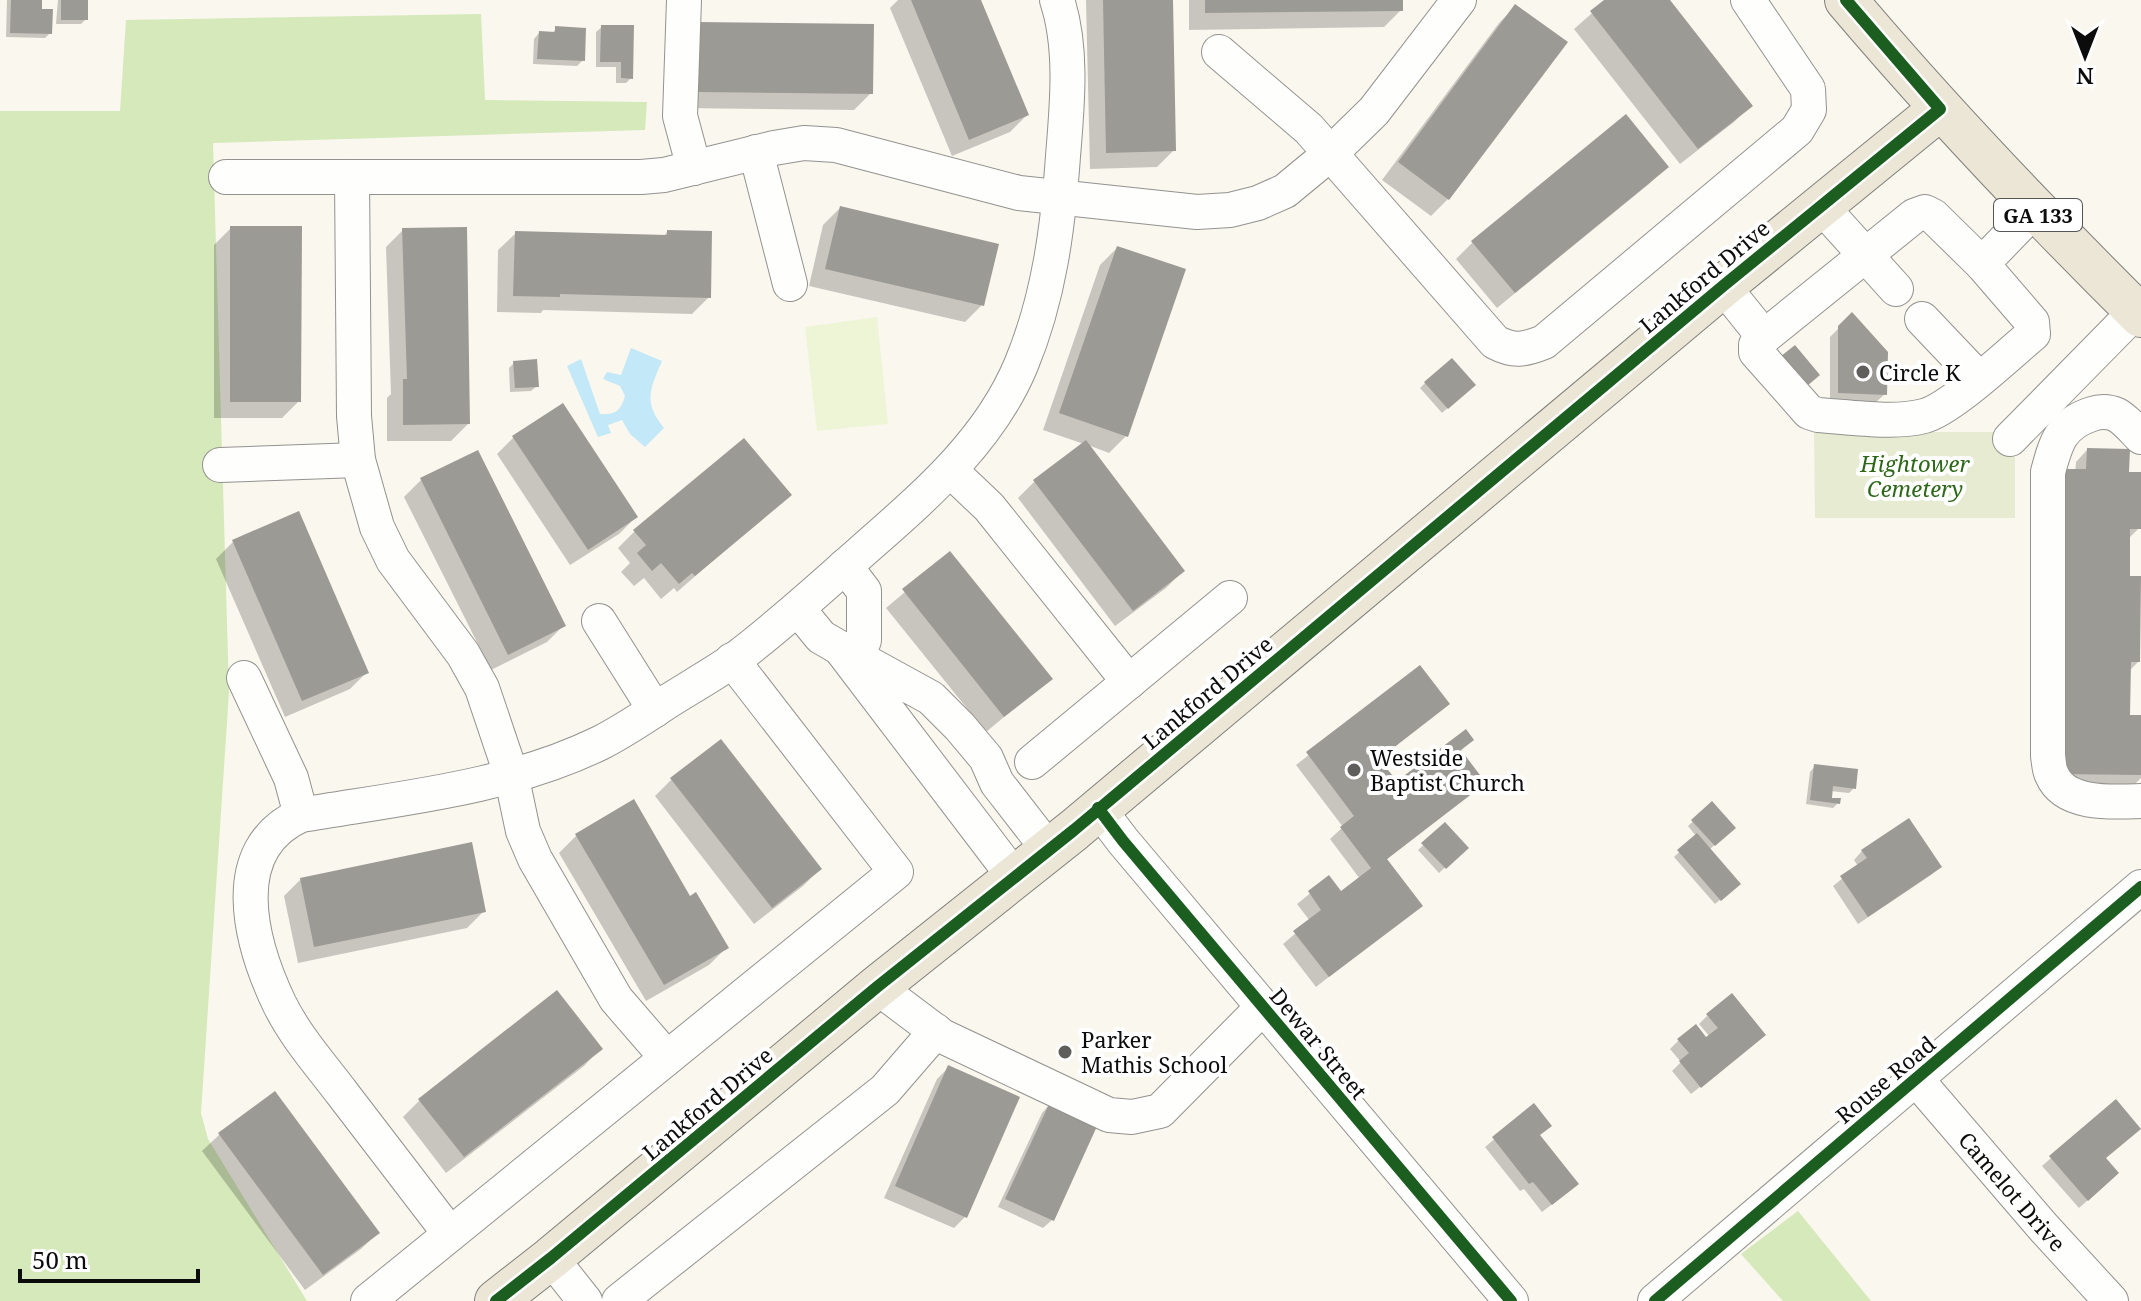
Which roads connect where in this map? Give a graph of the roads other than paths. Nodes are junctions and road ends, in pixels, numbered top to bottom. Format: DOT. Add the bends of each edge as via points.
graph roads {
  1 [pos="684,0"];
  2 [pos="1057,0"];
  3 [pos="1459,0"];
  4 [pos="1748,0"];
  5 [pos="1846,0"];
  6 [pos="1219,52"];
  7 [pos="1940,109"];
  8 [pos="756,152"];
  9 [pos="1331,153"];
  10 [pos="694,168"];
  11 [pos="226,177"];
  12 [pos="352,177"];
  13 [pos="1060,199"];
  14 [pos="1821,206"];
  15 [pos="2034,210"];
  16 [pos="1864,256"];
  17 [pos="1982,264"];
  18 [pos="790,284"];
  19 [pos="1723,286"];
  20 [pos="1896,289"];
  21 [pos="2139,314"];
  22 [pos="1922,319"];
  23 [pos="1764,337"];
  24 [pos="1979,379"];
  25 [pos="2141,437"];
  26 [pos="2010,439"];
  27 [pos="358,460"];
  28 [pos="220,465"];
  29 [pos="950,470"];
  30 [pos="845,566"];
  31 [pos="1230,598"];
  32 [pos="798,609"];
  33 [pos="599,621"];
  34 [pos="840,647"];
  35 [pos="732,660"];
  36 [pos="244,678"];
  37 [pos="1129,682"];
  38 [pos="655,710"];
  39 [pos="1032,762"];
  40 [pos="511,774"];
  41 [pos="2141,801"];
  42 [pos="1098,808"];
  43 [pos="301,815"];
  44 [pos="1049,850"];
  45 [pos="1015,878"];
  46 [pos="2141,887"];
  47 [pos="877,987"];
  48 [pos="1263,1007"];
  49 [pos="936,1031"];
  50 [pos="667,1058"];
  51 [pos="1916,1079"];
  52 [pos="450,1234"];
  53 [pos="551,1258"];
  54 [pos="368,1301"];
  55 [pos="496,1301"];
  56 [pos="585,1301"];
  57 [pos="619,1301"];
  58 [pos="1511,1301"];
  59 [pos="1655,1301"];
  60 [pos="2111,1301"];
  1 -- 10 [label="street" via="680,116"];
  2 -- 13 [label="street" via="1067,62"];
  3 -- 9 [label="street" via="1374,111"];
  4 -- 9 [label="street" via="1808,89 1809,110 1797,130 1544,342 1524,350 1495,342"];
  5 -- 7 [label="main road, GA 133"];
  6 -- 9 [label="street"];
  7 -- 14 [label="main road, Lankford Drive"];
  7 -- 15 [label="main road, GA 133"];
  8 -- 10 [label="street"];
  8 -- 13 [label="street" via="804,143 836,145"];
  8 -- 18 [label="street"];
  9 -- 13 [label="street" via="1285,191 1230,210 1197,212"];
  10 -- 12 [label="street" via="641,177"];
  11 -- 12 [label="street"];
  12 -- 27 [label="street"];
  13 -- 29 [label="street" via="1051,266 1021,366 975,442"];
  14 -- 16 [label="street"];
  14 -- 19 [label="main road, Lankford Drive"];
  15 -- 17 [label="street"];
  15 -- 21 [label="main road, GA 133"];
  16 -- 17 [label="street" via="1925,212"];
  16 -- 20 [label="street"];
  16 -- 23 [label="street"];
  17 -- 24 [label="street" via="2034,328"];
  19 -- 23 [label="street"];
  19 -- 42 [label="main road, Lankford Drive"];
  21 -- 26 [label="street"];
  22 -- 24 [label="street"];
  23 -- 24 [label="street" via="1756,352 1809,412 1818,415 1915,418 1928,415"];
  25 -- 41 [label="street" via="2120,416 2103,411 2088,415 2071,422 2055,445 2048,472 2052,776 2079,797"];
  27 -- 28 [label="street"];
  27 -- 40 [label="street" via="377,527 393,560 482,688"];
  29 -- 30 [label="street"];
  29 -- 37 [label="street" via="989,507"];
  30 -- 32 [label="street"];
  30 -- 34 [label="street" via="864,591 864,640"];
  31 -- 37 [label="street"];
  32 -- 34 [label="street"];
  32 -- 35 [label="street"];
  33 -- 38 [label="street"];
  34 -- 44 [label="street" via="931,698 986,758 997,783"];
  34 -- 45 [label="street"];
  35 -- 38 [label="street"];
  35 -- 50 [label="street" via="896,872"];
  36 -- 43 [label="street" via="291,778"];
  37 -- 39 [label="street"];
  38 -- 40 [label="street" via="601,742"];
  40 -- 43 [label="street"];
  40 -- 50 [label="street" via="535,859 616,999"];
  42 -- 44 [label="main road, Lankford Drive"];
  42 -- 48 [label="street, Dewar Street"];
  43 -- 52 [label="street" via="283,823 254,864 250,895 267,972 303,1042"];
  44 -- 45 [label="main road, Lankford Drive"];
  45 -- 47 [label="main road, Lankford Drive"];
  46 -- 51 [label="street, Rouse Road"];
  47 -- 49 [label="street"];
  47 -- 53 [label="main road, Lankford Drive"];
  48 -- 49 [label="street" via="1160,1111 1132,1117 1109,1115"];
  48 -- 58 [label="street, Dewar Street"];
  49 -- 57 [label="street" via="885,1090"];
  50 -- 52 [label="street"];
  51 -- 59 [label="street, Rouse Road"];
  51 -- 60 [label="street, Camelot Drive"];
  52 -- 54 [label="street"];
  53 -- 55 [label="main road, Lankford Drive"];
  53 -- 56 [label="street"];
}
